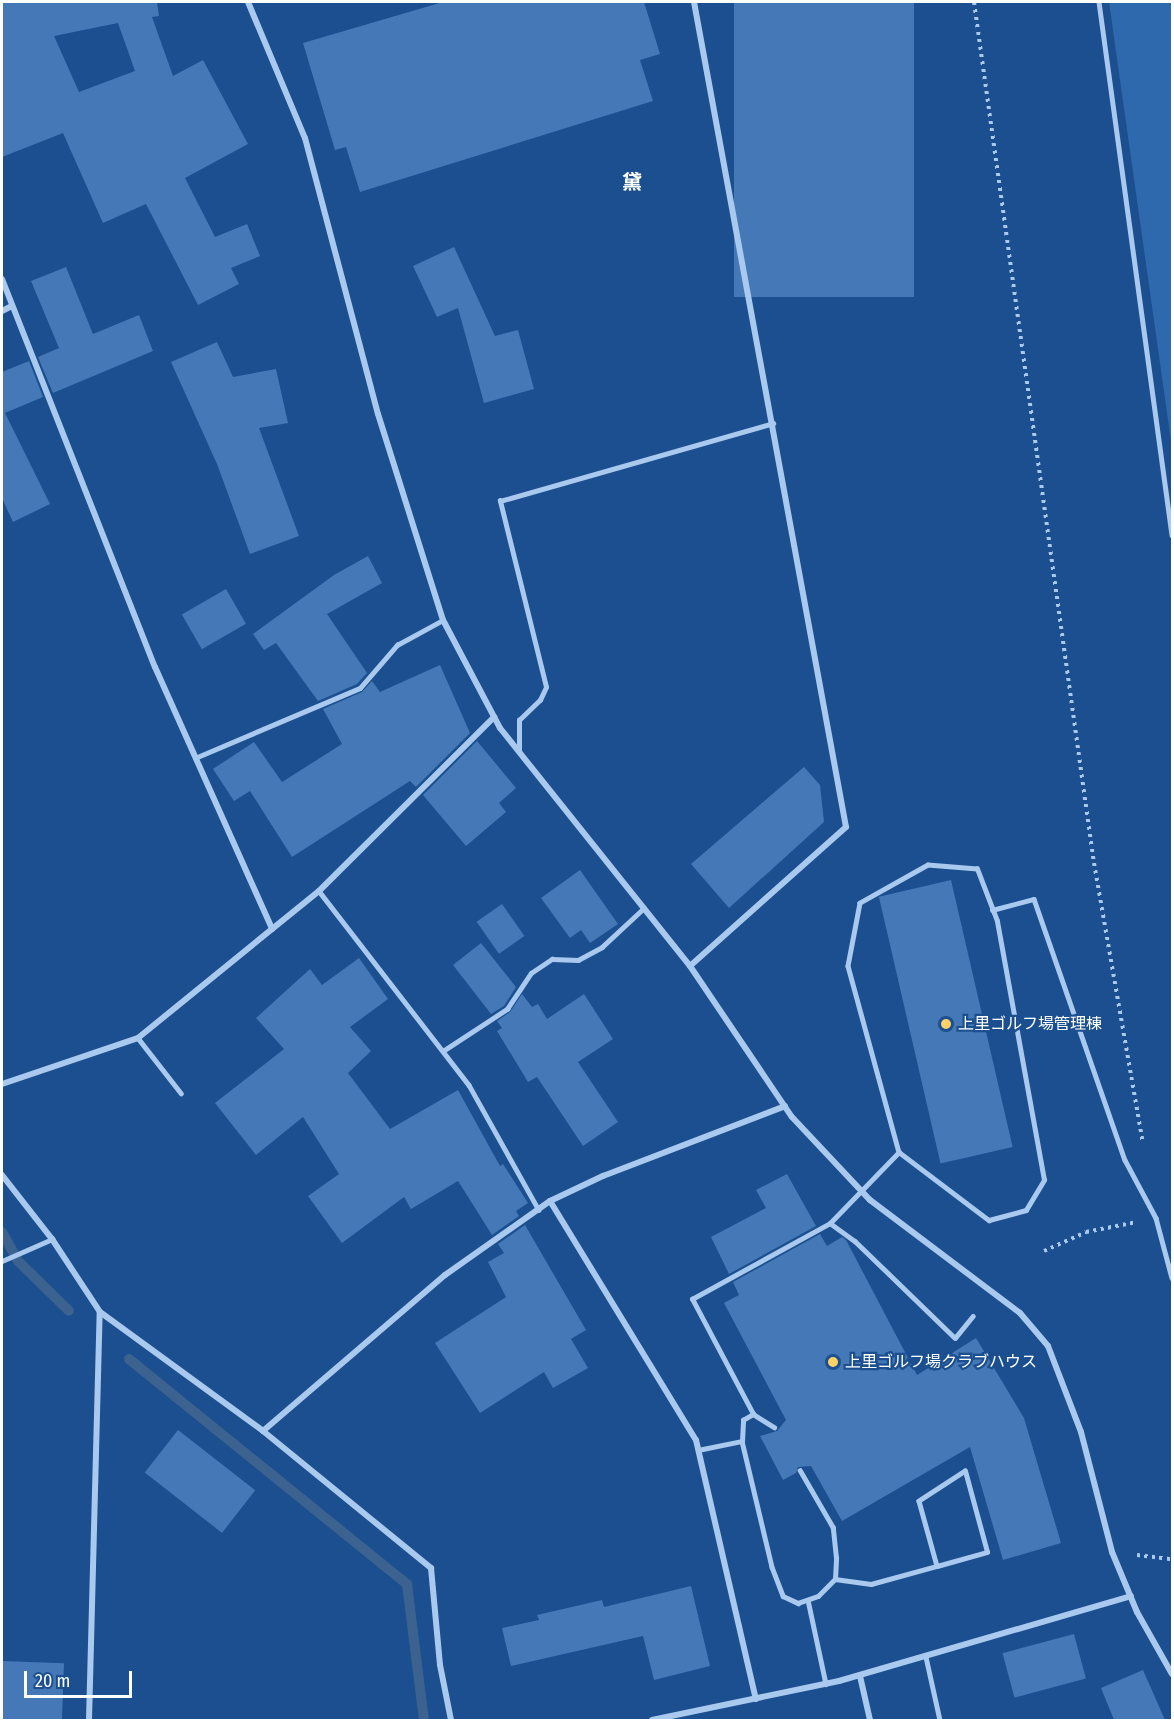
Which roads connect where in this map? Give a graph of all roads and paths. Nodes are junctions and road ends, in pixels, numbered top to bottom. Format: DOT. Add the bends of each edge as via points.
graph roads {
  1 [pos="248,2"];
  2 [pos="694,2"];
  3 [pos="974,2"];
  4 [pos="1099,2"];
  5 [pos="2,279"];
  6 [pos="12,306"];
  7 [pos="2,311"];
  8 [pos="773,423"];
  9 [pos="1173,535"];
  10 [pos="443,620"];
  11 [pos="494,717"];
  12 [pos="519,752"];
  13 [pos="195,758"];
  14 [pos="318,891"];
  15 [pos="644,908"];
  16 [pos="992,909"];
  17 [pos="272,929"];
  18 [pos="690,966"];
  19 [pos="138,1038"];
  20 [pos="443,1051"];
  21 [pos="2,1084"];
  22 [pos="181,1093"];
  23 [pos="785,1106"];
  24 [pos="1144,1149"];
  25 [pos="899,1152"];
  26 [pos="2,1175"];
  27 [pos="861,1191"];
  28 [pos="550,1202"];
  29 [pos="539,1210"];
  30 [pos="1156,1218"];
  31 [pos="830,1223"];
  32 [pos="52,1239"];
  33 [pos="1044,1251"];
  34 [pos="2,1261"];
  35 [pos="1173,1278"];
  36 [pos="100,1312"];
  37 [pos="973,1316"];
  38 [pos="753,1414"];
  39 [pos="774,1427"];
  40 [pos="263,1431"];
  41 [pos="742,1441"];
  42 [pos="698,1450"];
  43 [pos="800,1471"];
  44 [pos="1112,1552"];
  45 [pos="1173,1559"];
  46 [pos="937,1566"];
  47 [pos="835,1579"];
  48 [pos="1131,1596"];
  49 [pos="808,1600"];
  50 [pos="926,1657"];
  51 [pos="1173,1674"];
  52 [pos="860,1676"];
  53 [pos="826,1684"];
  54 [pos="756,1699"];
  55 [pos="89,1720"];
  56 [pos="451,1720"];
  57 [pos="652,1720"];
  58 [pos="870,1720"];
  59 [pos="940,1720"];
  1 -- 10 [label="street" via="305,138 378,414"];
  2 -- 8 [label="street"];
  3 -- 24 [label="path" via="1094,863"];
  4 -- 9 [label="lane"];
  5 -- 6 [label="street"];
  6 -- 7 [label="street"];
  6 -- 13 [label="street"];
  8 -- 12 [label="lane" via="500,501 546,687 540,700 519,720"];
  8 -- 18 [label="street" via="846,827"];
  10 -- 11 [label="street"];
  10 -- 13 [label="lane" via="398,645 360,688"];
  11 -- 12 [label="street"];
  11 -- 14 [label="street"];
  12 -- 15 [label="street"];
  13 -- 17 [label="street"];
  14 -- 17 [label="street"];
  14 -- 20 [label="lane"];
  15 -- 18 [label="street"];
  15 -- 20 [label="lane" via="602,947 578,960 552,959 545,963 531,973 507,1009"];
  16 -- 25 [label="lane" via="977,869 928,865 860,903 848,966"];
  16 -- 25 [label="lane" via="1044,1180 1026,1210 989,1220"];
  16 -- 30 [label="lane" via="1034,899 1125,1160"];
  17 -- 19 [label="street"];
  18 -- 23 [label="street"];
  19 -- 21 [label="street"];
  19 -- 22 [label="lane"];
  20 -- 29 [label="lane" via="469,1085"];
  23 -- 27 [label="street"];
  23 -- 28 [label="street" via="603,1176"];
  25 -- 27 [label="lane"];
  26 -- 32 [label="street"];
  27 -- 31 [label="lane"];
  27 -- 44 [label="street" via="1020,1313 1048,1346 1081,1432"];
  28 -- 29 [label="street"];
  28 -- 42 [label="street"];
  29 -- 40 [label="street" via="445,1275"];
  30 -- 33 [label="path" via="1086,1232"];
  30 -- 35 [label="lane"];
  31 -- 37 [label="lane" via="870,1255 956,1338"];
  31 -- 38 [label="lane" via="692,1299"];
  32 -- 34 [label="lane"];
  32 -- 36 [label="street"];
  36 -- 40 [label="street"];
  36 -- 55 [label="street"];
  38 -- 39 [label="lane"];
  38 -- 41 [label="lane" via="743,1420"];
  40 -- 56 [label="street" via="431,1568 440,1665"];
  41 -- 42 [label="lane"];
  41 -- 49 [label="lane" via="772,1568 783,1596 798,1603"];
  42 -- 54 [label="street"];
  43 -- 47 [label="lane" via="832,1528"];
  44 -- 45 [label="path"];
  44 -- 48 [label="street"];
  46 -- 46 [label="lane" via="987,1552 965,1472 919,1502"];
  46 -- 47 [label="lane" via="871,1584"];
  47 -- 49 [label="lane"];
  48 -- 50 [label="street"];
  48 -- 51 [label="street"];
  49 -- 53 [label="lane"];
  50 -- 52 [label="street"];
  50 -- 59 [label="lane"];
  52 -- 53 [label="street"];
  52 -- 58 [label="street"];
  53 -- 54 [label="street"];
  54 -- 57 [label="street"];
}
